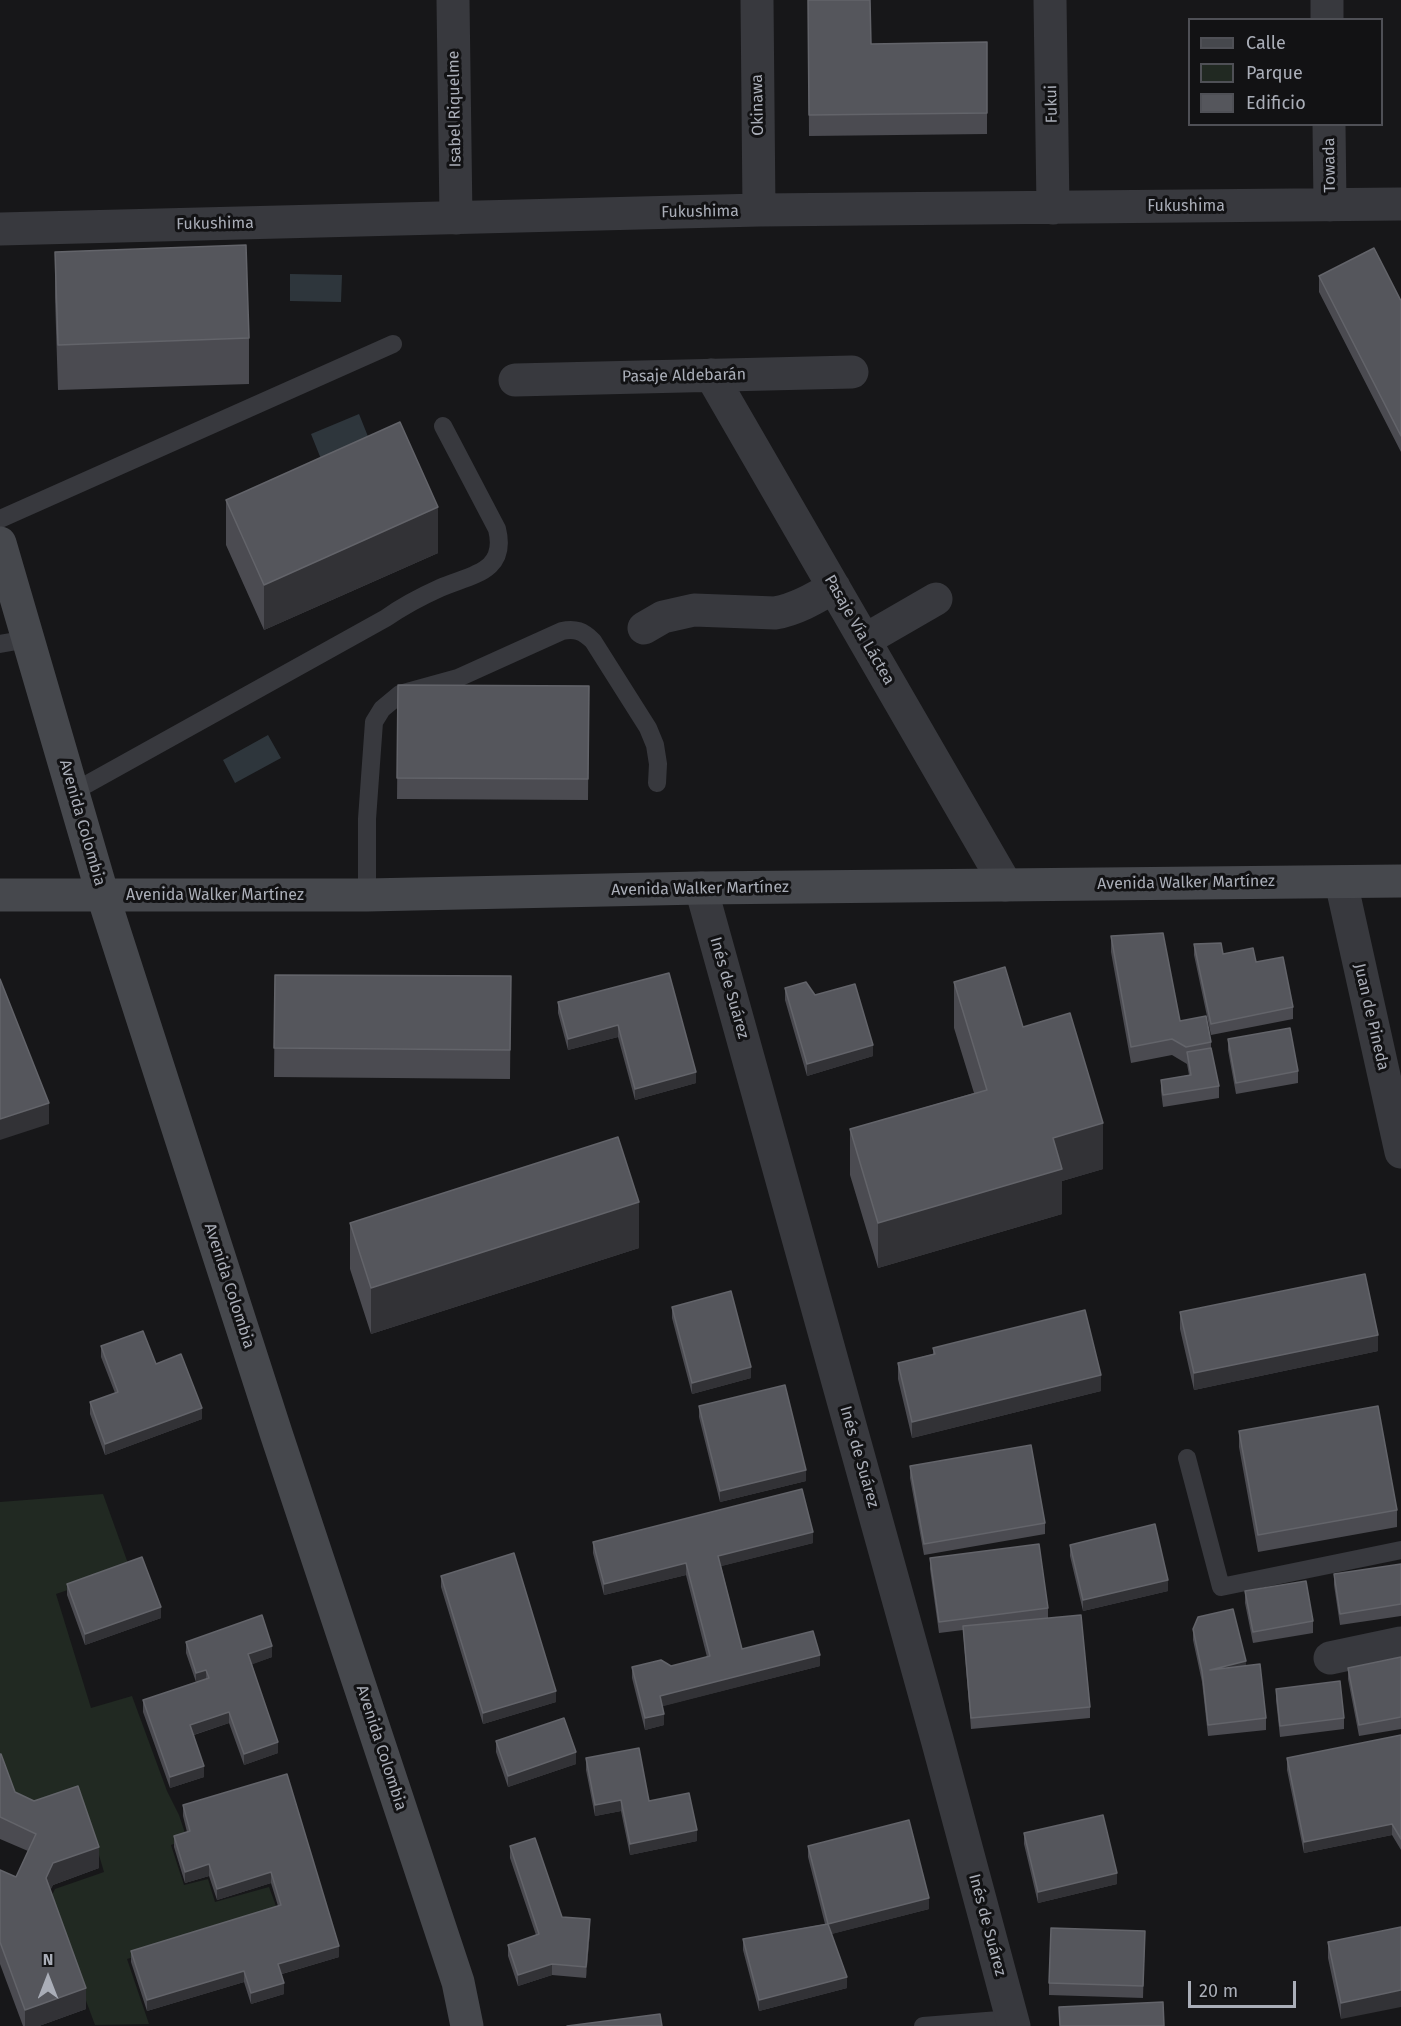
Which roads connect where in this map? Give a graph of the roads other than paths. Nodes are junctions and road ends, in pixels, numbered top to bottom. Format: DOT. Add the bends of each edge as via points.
graph roads {
  1 [pos="453,0"];
  2 [pos="757,0"];
  3 [pos="1050,0"];
  4 [pos="1327,0"];
  5 [pos="1327,18"];
  6 [pos="1329,126"];
  7 [pos="1401,204"];
  8 [pos="1330,206"];
  9 [pos="1053,208"];
  10 [pos="759,210"];
  11 [pos="456,218"];
  12 [pos="0,229"];
  13 [pos="393,344"];
  14 [pos="852,372"];
  15 [pos="711,375"];
  16 [pos="515,380"];
  17 [pos="443,426"];
  18 [pos="0,519"];
  19 [pos="0,543"];
  20 [pos="834,587"];
  21 [pos="936,599"];
  22 [pos="644,628"];
  23 [pos="865,640"];
  24 [pos="14,642"];
  25 [pos="657,783"];
  26 [pos="73,792"];
  27 [pos="1401,881"];
  28 [pos="1341,882"];
  29 [pos="1006,885"];
  30 [pos="701,888"];
  31 [pos="367,895"];
  32 [pos="0,896"];
  33 [pos="104,896"];
  34 [pos="1401,1152"];
  35 [pos="1186,1458"];
  36 [pos="1401,1550"];
  37 [pos="1401,1643"];
  38 [pos="1330,1658"];
  39 [pos="1013,2022"];
  40 [pos="467,2026"];
  41 [pos="923,2026"];
  1 -- 11 [label="street, Isabel Riquelme"];
  2 -- 10 [label="street, Okinawa"];
  3 -- 9 [label="street, Fukui"];
  4 -- 5 [label="street"];
  6 -- 8 [label="street, Towada"];
  7 -- 8 [label="street, Fukushima"];
  8 -- 9 [label="street, Fukushima"];
  9 -- 10 [label="street, Fukushima"];
  10 -- 11 [label="street, Fukushima"];
  11 -- 12 [label="street, Fukushima"];
  13 -- 18 [label="lane"];
  14 -- 15 [label="street, Pasaje Aldebarán"];
  15 -- 16 [label="street, Pasaje Aldebarán"];
  15 -- 20 [label="street, Pasaje Vía Láctea"];
  17 -- 26 [label="lane" via="497,529 500,541 492,564 474,576 419,597"];
  19 -- 24 [label="main road, Avenida Colombia"];
  20 -- 22 [label="street" via="787,611 694,610 663,616"];
  20 -- 23 [label="street, Pasaje Vía Láctea"];
  21 -- 23 [label="street"];
  23 -- 29 [label="street, Pasaje Vía Láctea"];
  24 -- 26 [label="main road, Avenida Colombia"];
  25 -- 31 [label="lane" via="655,745 648,728 586,634 561,631 458,678 400,694 382,709 374,722 367,819"];
  26 -- 33 [label="main road, Avenida Colombia"];
  27 -- 28 [label="main road, Avenida Walker Martínez"];
  28 -- 29 [label="main road, Avenida Walker Martínez"];
  28 -- 34 [label="street, Juan de Pineda"];
  29 -- 30 [label="main road, Avenida Walker Martínez"];
  30 -- 31 [label="main road, Avenida Walker Martínez"];
  30 -- 39 [label="street, Inés de Suárez"];
  31 -- 33 [label="main road, Avenida Walker Martínez"];
  32 -- 33 [label="main road, Avenida Walker Martínez"];
  33 -- 40 [label="main road, Avenida Colombia" via="458,1982"];
  35 -- 36 [label="lane" via="1221,1587"];
  37 -- 38 [label="street"];
  39 -- 41 [label="lane"];
}
